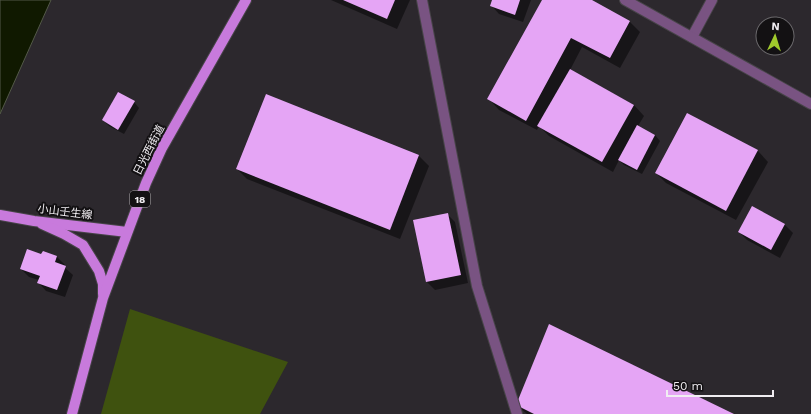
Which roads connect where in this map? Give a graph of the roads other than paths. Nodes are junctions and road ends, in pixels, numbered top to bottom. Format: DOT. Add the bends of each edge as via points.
graph roads {
  1 [pos="246,0"];
  2 [pos="422,0"];
  3 [pos="625,0"];
  4 [pos="712,0"];
  5 [pos="692,37"];
  6 [pos="811,104"];
  7 [pos="0,215"];
  8 [pos="34,221"];
  9 [pos="127,232"];
  10 [pos="103,298"];
  11 [pos="72,414"];
  12 [pos="517,414"];
  1 -- 9 [label="main road, 日光西街道 / 18" via="162,148"];
  2 -- 12 [label="street" via="477,286"];
  3 -- 5 [label="street"];
  4 -- 5 [label="street"];
  5 -- 6 [label="street"];
  7 -- 8 [label="main road, 小山壬生線"];
  8 -- 9 [label="main road, 小山壬生線"];
  8 -- 10 [label="main road" via="64,234 83,246 99,271"];
  9 -- 10 [label="main road, 日光西街道 / 18"];
  10 -- 11 [label="main road, 日光西街道 / 18"];
}
